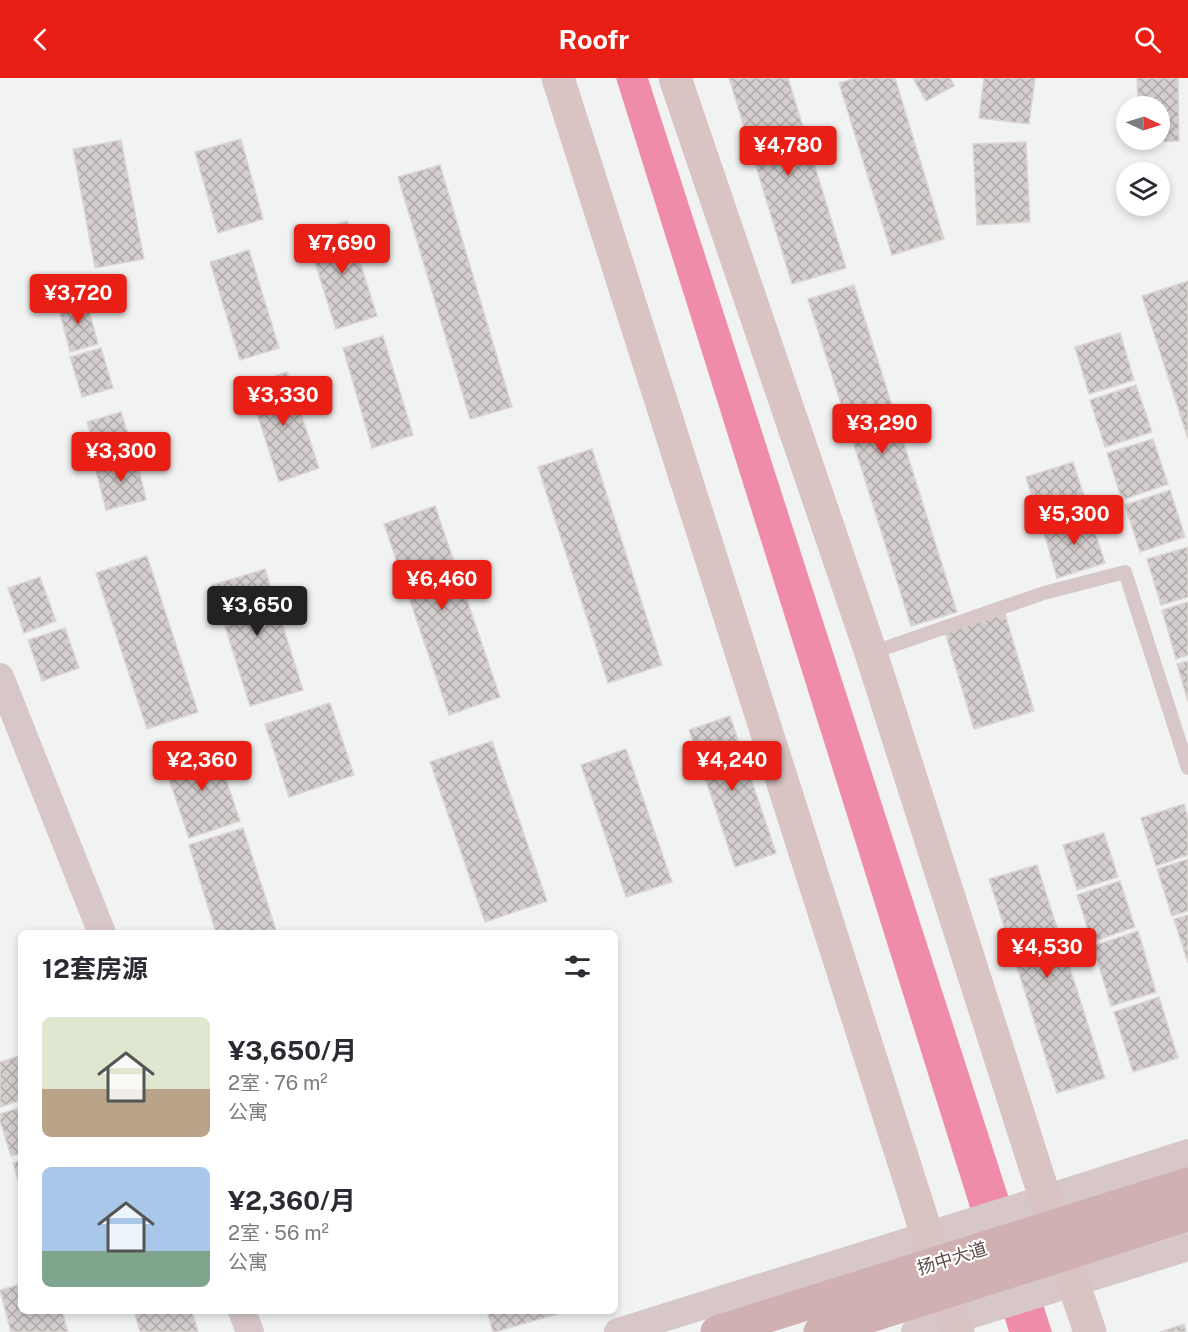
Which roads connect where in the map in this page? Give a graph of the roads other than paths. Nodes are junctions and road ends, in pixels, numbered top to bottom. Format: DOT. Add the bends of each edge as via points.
graph roads {
  1 [pos="558,78"];
  2 [pos="675,78"];
  3 [pos="872,653"];
  4 [pos="0,677"];
  5 [pos="1182,732"];
  6 [pos="1188,768"];
  7 [pos="101,930"];
  8 [pos="1188,1153"];
  9 [pos="1188,1184"];
  10 [pos="1188,1215"];
  11 [pos="1059,1241"];
  12 [pos="1188,1247"];
  13 [pos="932,1249"];
  14 [pos="243,1314"];
  15 [pos="953,1315"];
  16 [pos="250,1332"];
  17 [pos="618,1332"];
  18 [pos="717,1332"];
  19 [pos="820,1332"];
  20 [pos="915,1332"];
  21 [pos="1090,1332"];
  1 -- 13 [label="street"];
  2 -- 3 [label="street"];
  3 -- 5 [label="lane" via="1044,593 1125,572"];
  3 -- 11 [label="street"];
  4 -- 7 [label="street"];
  5 -- 6 [label="lane"];
  8 -- 11 [label="street"];
  9 -- 11 [label="main road, 扬中大道"];
  10 -- 11 [label="main road, 扬中大道"];
  11 -- 12 [label="street"];
  11 -- 13 [label="main road, 扬中大道"];
  11 -- 15 [label="main road, 扬中大道"];
  11 -- 21 [label="street"];
  13 -- 15 [label="street"];
  13 -- 17 [label="street"];
  13 -- 18 [label="main road, 扬中大道"];
  14 -- 16 [label="street"];
  15 -- 19 [label="main road, 扬中大道"];
  15 -- 20 [label="street"];
}
